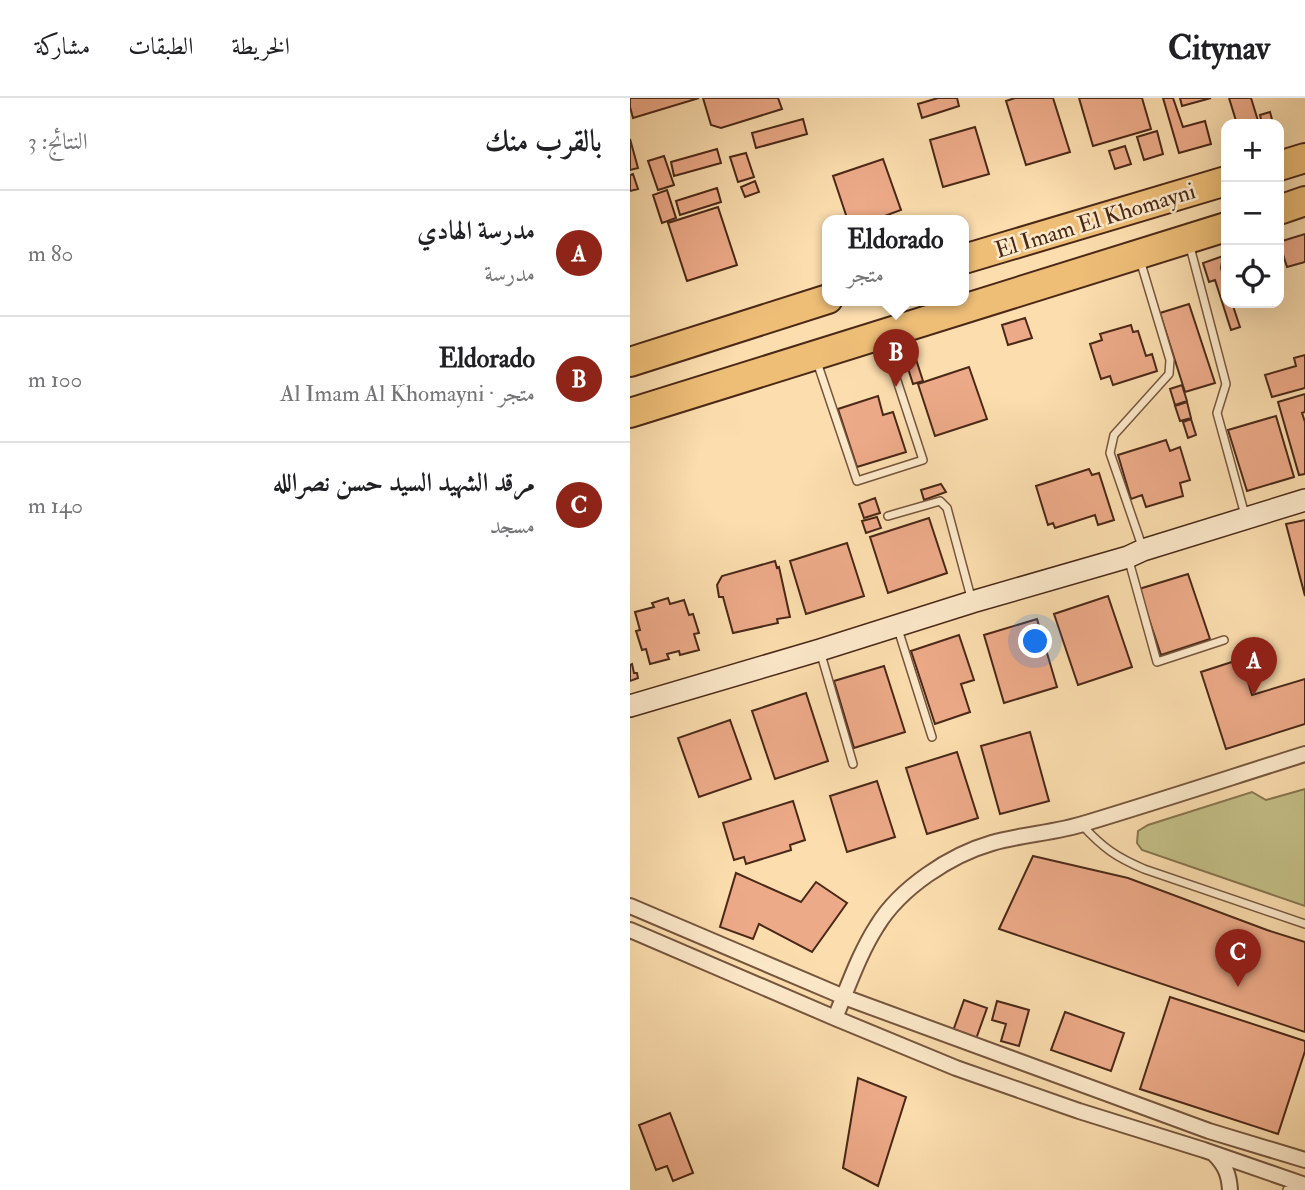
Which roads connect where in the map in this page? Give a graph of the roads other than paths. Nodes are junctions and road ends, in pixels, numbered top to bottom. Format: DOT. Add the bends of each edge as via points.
graph roads {
  1 [pos="1305,158"];
  2 [pos="1284,164"];
  3 [pos="1223,182"];
  4 [pos="1305,201"];
  5 [pos="1284,208"];
  6 [pos="1221,229"];
  7 [pos="1188,240"];
  8 [pos="1138,255"];
  9 [pos="969,258"];
  10 [pos="822,301"];
  11 [pos="882,333"];
  12 [pos="815,355"];
  13 [pos="634,362"];
  14 [pos="630,388"];
  15 [pos="643,409"];
  16 [pos="1305,500"];
  17 [pos="888,516"];
  18 [pos="1246,519"];
  19 [pos="1135,554"];
  20 [pos="972,602"];
  21 [pos="897,626"];
  22 [pos="1224,640"];
  23 [pos="820,650"];
  24 [pos="630,706"];
  25 [pos="932,737"];
  26 [pos="1305,754"];
  27 [pos="853,764"];
  28 [pos="1082,825"];
  29 [pos="630,906"];
  30 [pos="1305,924"];
  31 [pos="630,930"];
  32 [pos="844,997"];
  33 [pos="835,1018"];
  34 [pos="1209,1131"];
  35 [pos="1209,1151"];
  36 [pos="1305,1160"];
  37 [pos="1305,1187"];
  38 [pos="1230,1190"];
  39 [pos="1287,1190"];
  1 -- 2 [label="highway"];
  3 -- 9 [label="highway, El Imam El Khomayni"];
  4 -- 5 [label="highway"];
  6 -- 7 [label="highway"];
  7 -- 8 [label="highway"];
  7 -- 18 [label="lane" via="1226,384 1217,413"];
  8 -- 11 [label="highway"];
  8 -- 19 [label="lane" via="1170,367 1114,435 1110,453"];
  10 -- 13 [label="highway"];
  11 -- 12 [label="highway"];
  11 -- 12 [label="lane" via="923,460 857,481"];
  12 -- 15 [label="highway"];
  14 -- 15 [label="highway"];
  16 -- 18 [label="street"];
  17 -- 20 [label="lane" via="940,502 947,508"];
  18 -- 19 [label="street"];
  19 -- 20 [label="street"];
  19 -- 22 [label="lane" via="1157,662"];
  20 -- 21 [label="street"];
  21 -- 23 [label="street"];
  21 -- 25 [label="lane"];
  23 -- 24 [label="street"];
  23 -- 27 [label="lane"];
  26 -- 28 [label="street"];
  28 -- 30 [label="lane" via="1121,859"];
  28 -- 32 [label="street" via="989,844 939,867 877,924"];
  29 -- 32 [label="street"];
  31 -- 33 [label="street"];
  32 -- 33 [label="street"];
  32 -- 34 [label="street"];
  33 -- 35 [label="street" via="956,1068"];
  34 -- 35 [label="street"];
  34 -- 36 [label="street"];
  35 -- 37 [label="street"];
  35 -- 38 [label="street" via="1223,1163"];
  37 -- 39 [label="lane"];
}
